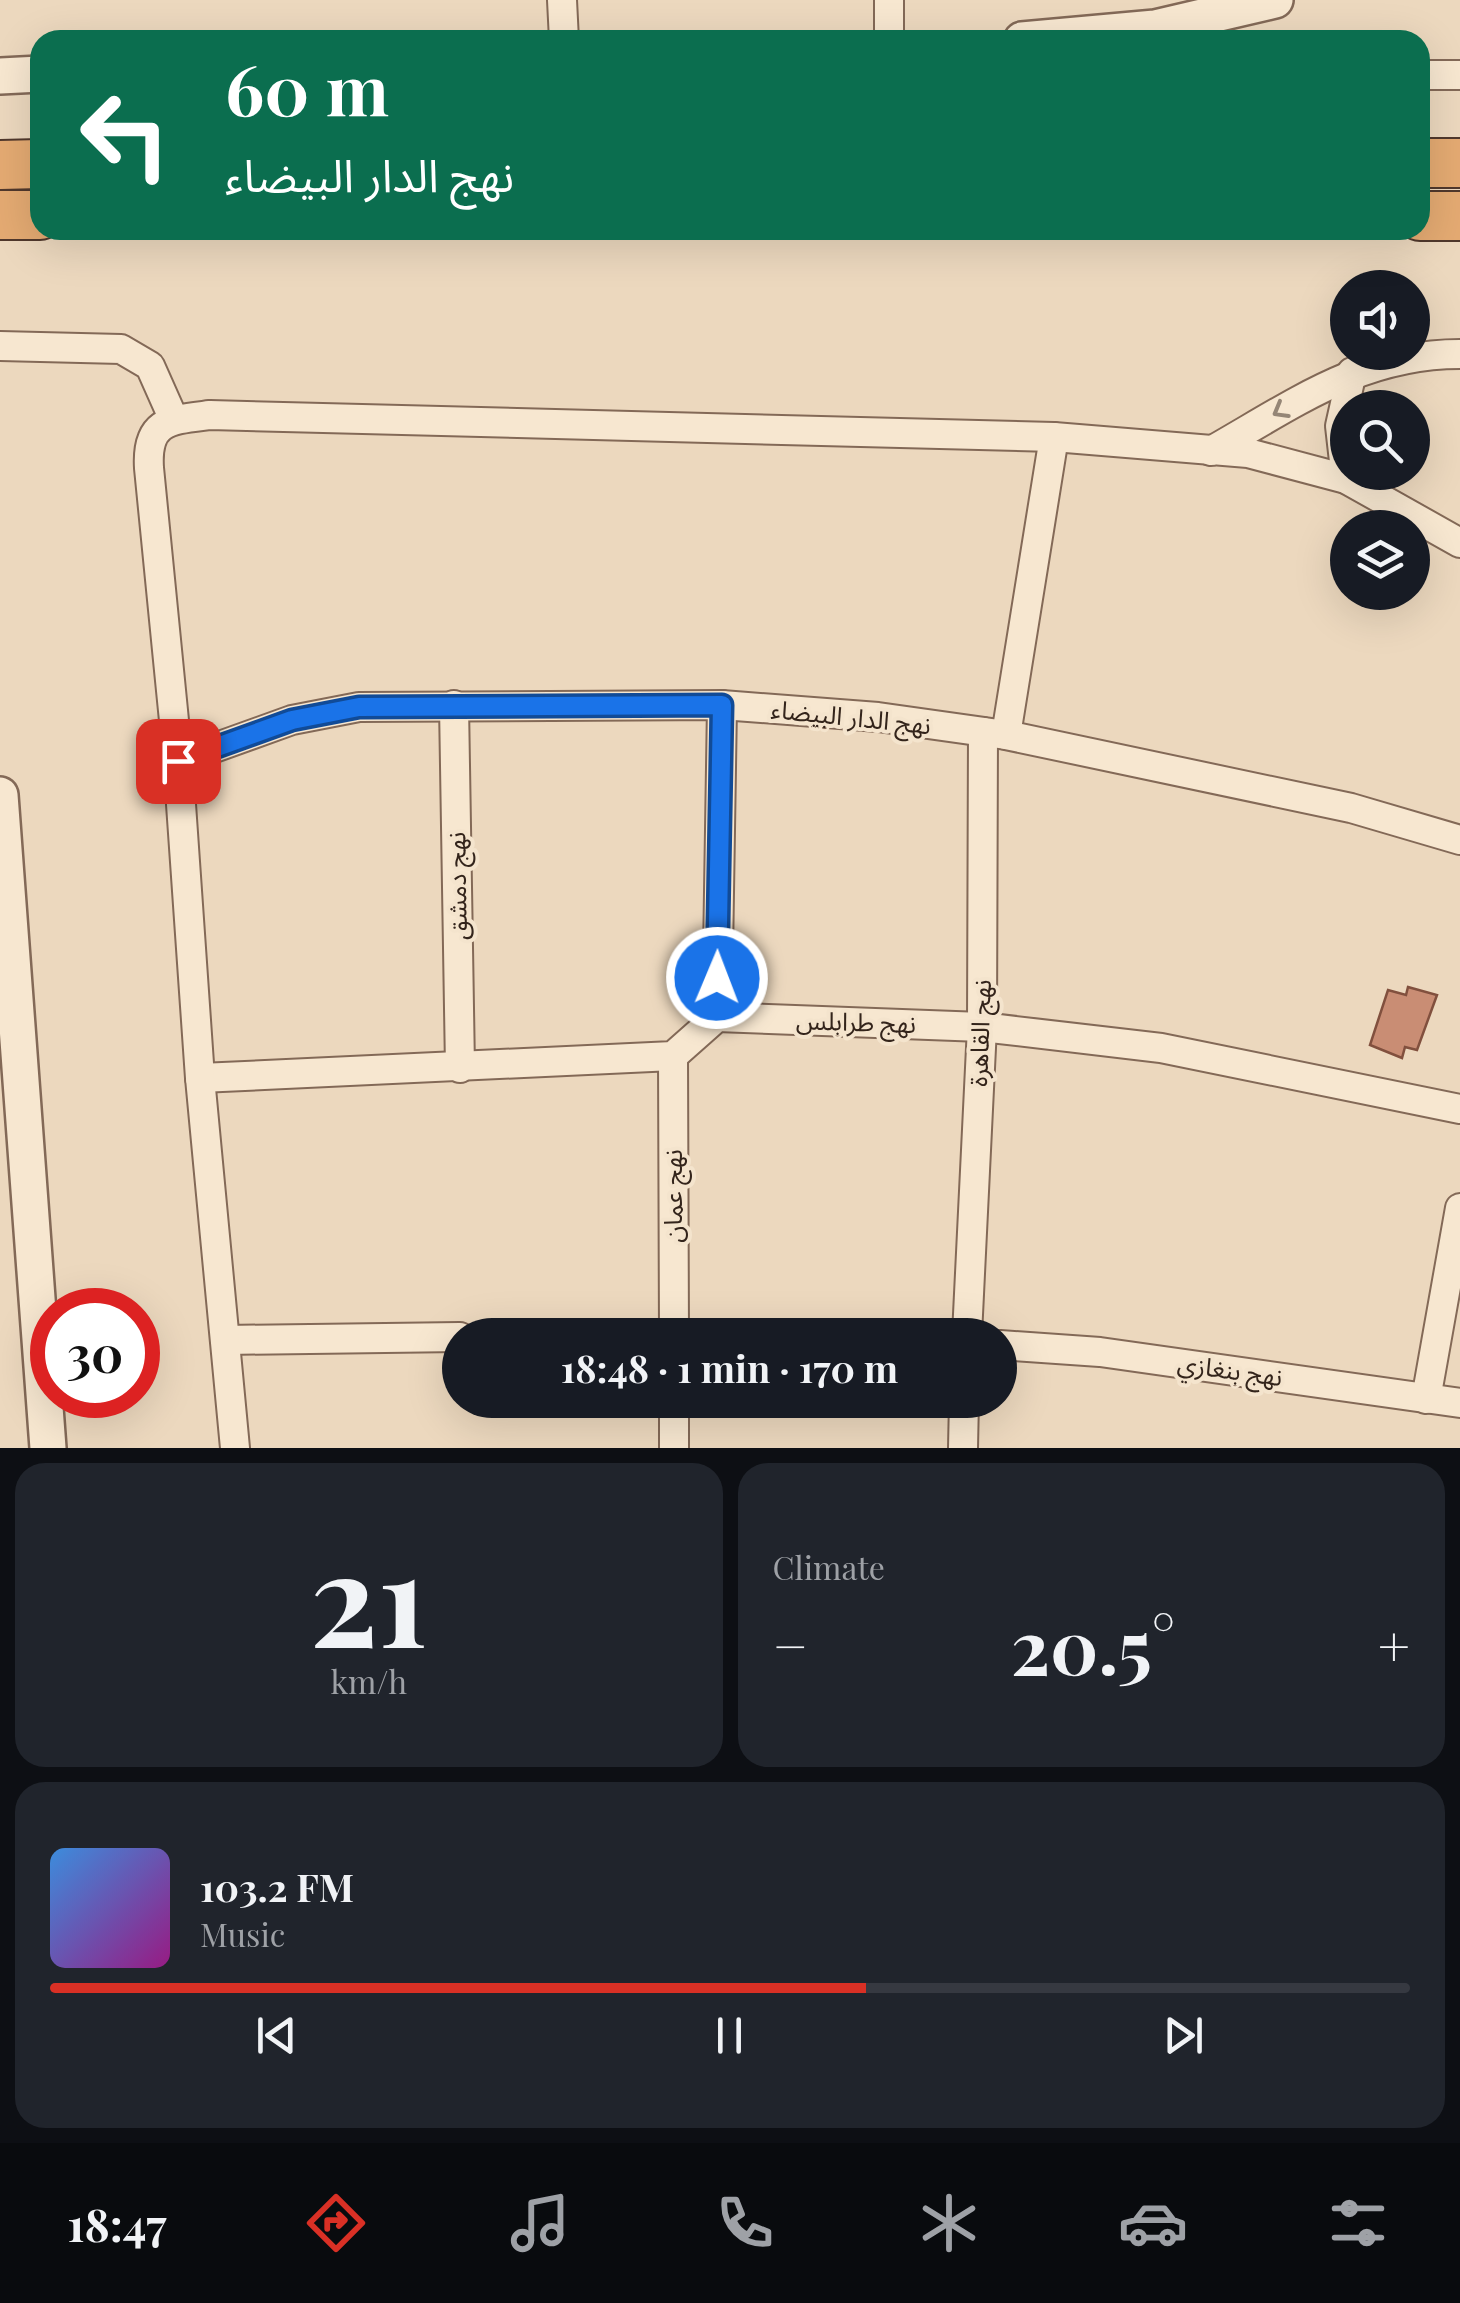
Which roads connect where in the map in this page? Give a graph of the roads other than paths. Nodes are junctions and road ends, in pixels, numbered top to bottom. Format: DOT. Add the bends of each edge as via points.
graph roads {
  1 [pos="562,0"];
  2 [pos="889,0"];
  3 [pos="1275,0"];
  4 [pos="564,30"];
  5 [pos="890,30"];
  6 [pos="1173,30"];
  7 [pos="30,74"];
  8 [pos="1430,75"];
  9 [pos="1460,75"];
  10 [pos="0,76"];
  11 [pos="1430,163"];
  12 [pos="30,164"];
  13 [pos="1460,164"];
  14 [pos="0,165"];
  15 [pos="30,215"];
  16 [pos="0,216"];
  17 [pos="1430,216"];
  18 [pos="1460,216"];
  19 [pos="0,346"];
  20 [pos="1460,354"];
  21 [pos="1352,372"];
  22 [pos="1348,390"];
  23 [pos="174,420"];
  24 [pos="1054,436"];
  25 [pos="1210,451"];
  26 [pos="1330,475"];
  27 [pos="1366,490"];
  28 [pos="1460,543"];
  29 [pos="454,704"];
  30 [pos="722,705"];
  31 [pos="994,734"];
  32 [pos="178,761"];
  33 [pos="0,795"];
  34 [pos="1460,840"];
  35 [pos="716,1017"];
  36 [pos="982,1027"];
  37 [pos="673,1056"];
  38 [pos="460,1068"];
  39 [pos="200,1078"];
  40 [pos="1460,1109"];
  41 [pos="1460,1208"];
  42 [pos="674,1318"];
  43 [pos="968,1318"];
  44 [pos="442,1338"];
  45 [pos="226,1340"];
  46 [pos="1017,1346"];
  47 [pos="1426,1399"];
  48 [pos="1460,1404"];
  49 [pos="674,1418"];
  50 [pos="963,1418"];
  51 [pos="48,1448"];
  52 [pos="235,1448"];
  53 [pos="674,1448"];
  54 [pos="962,1448"];
  1 -- 4 [label="street"];
  2 -- 5 [label="street"];
  3 -- 6 [label="street"];
  7 -- 10 [label="street"];
  8 -- 9 [label="street"];
  11 -- 13 [label="highway"];
  12 -- 14 [label="highway"];
  15 -- 16 [label="highway"];
  17 -- 18 [label="highway"];
  19 -- 23 [label="street" via="121,349 150,366"];
  20 -- 21 [label="street" via="1392,359"];
  21 -- 22 [label="street"];
  21 -- 25 [label="street, one-way"];
  23 -- 24 [label="street" via="210,415"];
  23 -- 32 [label="street" via="154,431 148,446"];
  24 -- 25 [label="street"];
  24 -- 31 [label="street, نهج القاهرة"];
  25 -- 26 [label="street"];
  27 -- 28 [label="street"];
  29 -- 30 [label="street, نهج الدار البيضاء"];
  29 -- 32 [label="street, نهج الدار البيضاء" via="359,707 292,720"];
  29 -- 38 [label="street, نهج دمشق"];
  30 -- 31 [label="street, نهج الدار البيضاء"];
  30 -- 35 [label="street"];
  31 -- 34 [label="street, نهج الدار البيضاء" via="1351,808"];
  31 -- 36 [label="street, نهج القاهرة"];
  32 -- 39 [label="street"];
  33 -- 51 [label="street"];
  35 -- 36 [label="street, نهج طرابلس"];
  35 -- 37 [label="street"];
  36 -- 40 [label="street, نهج طرابلس" via="1161,1048"];
  36 -- 43 [label="street, نهج القاهرة"];
  37 -- 38 [label="street"];
  37 -- 42 [label="street, نهج عمان"];
  38 -- 39 [label="street"];
  39 -- 45 [label="street"];
  41 -- 47 [label="street"];
  44 -- 45 [label="street"];
  45 -- 52 [label="street"];
  46 -- 47 [label="street, نهج بنغازي"];
  47 -- 48 [label="street, نهج بنغازي"];
  49 -- 53 [label="street"];
  50 -- 54 [label="street"];
}
